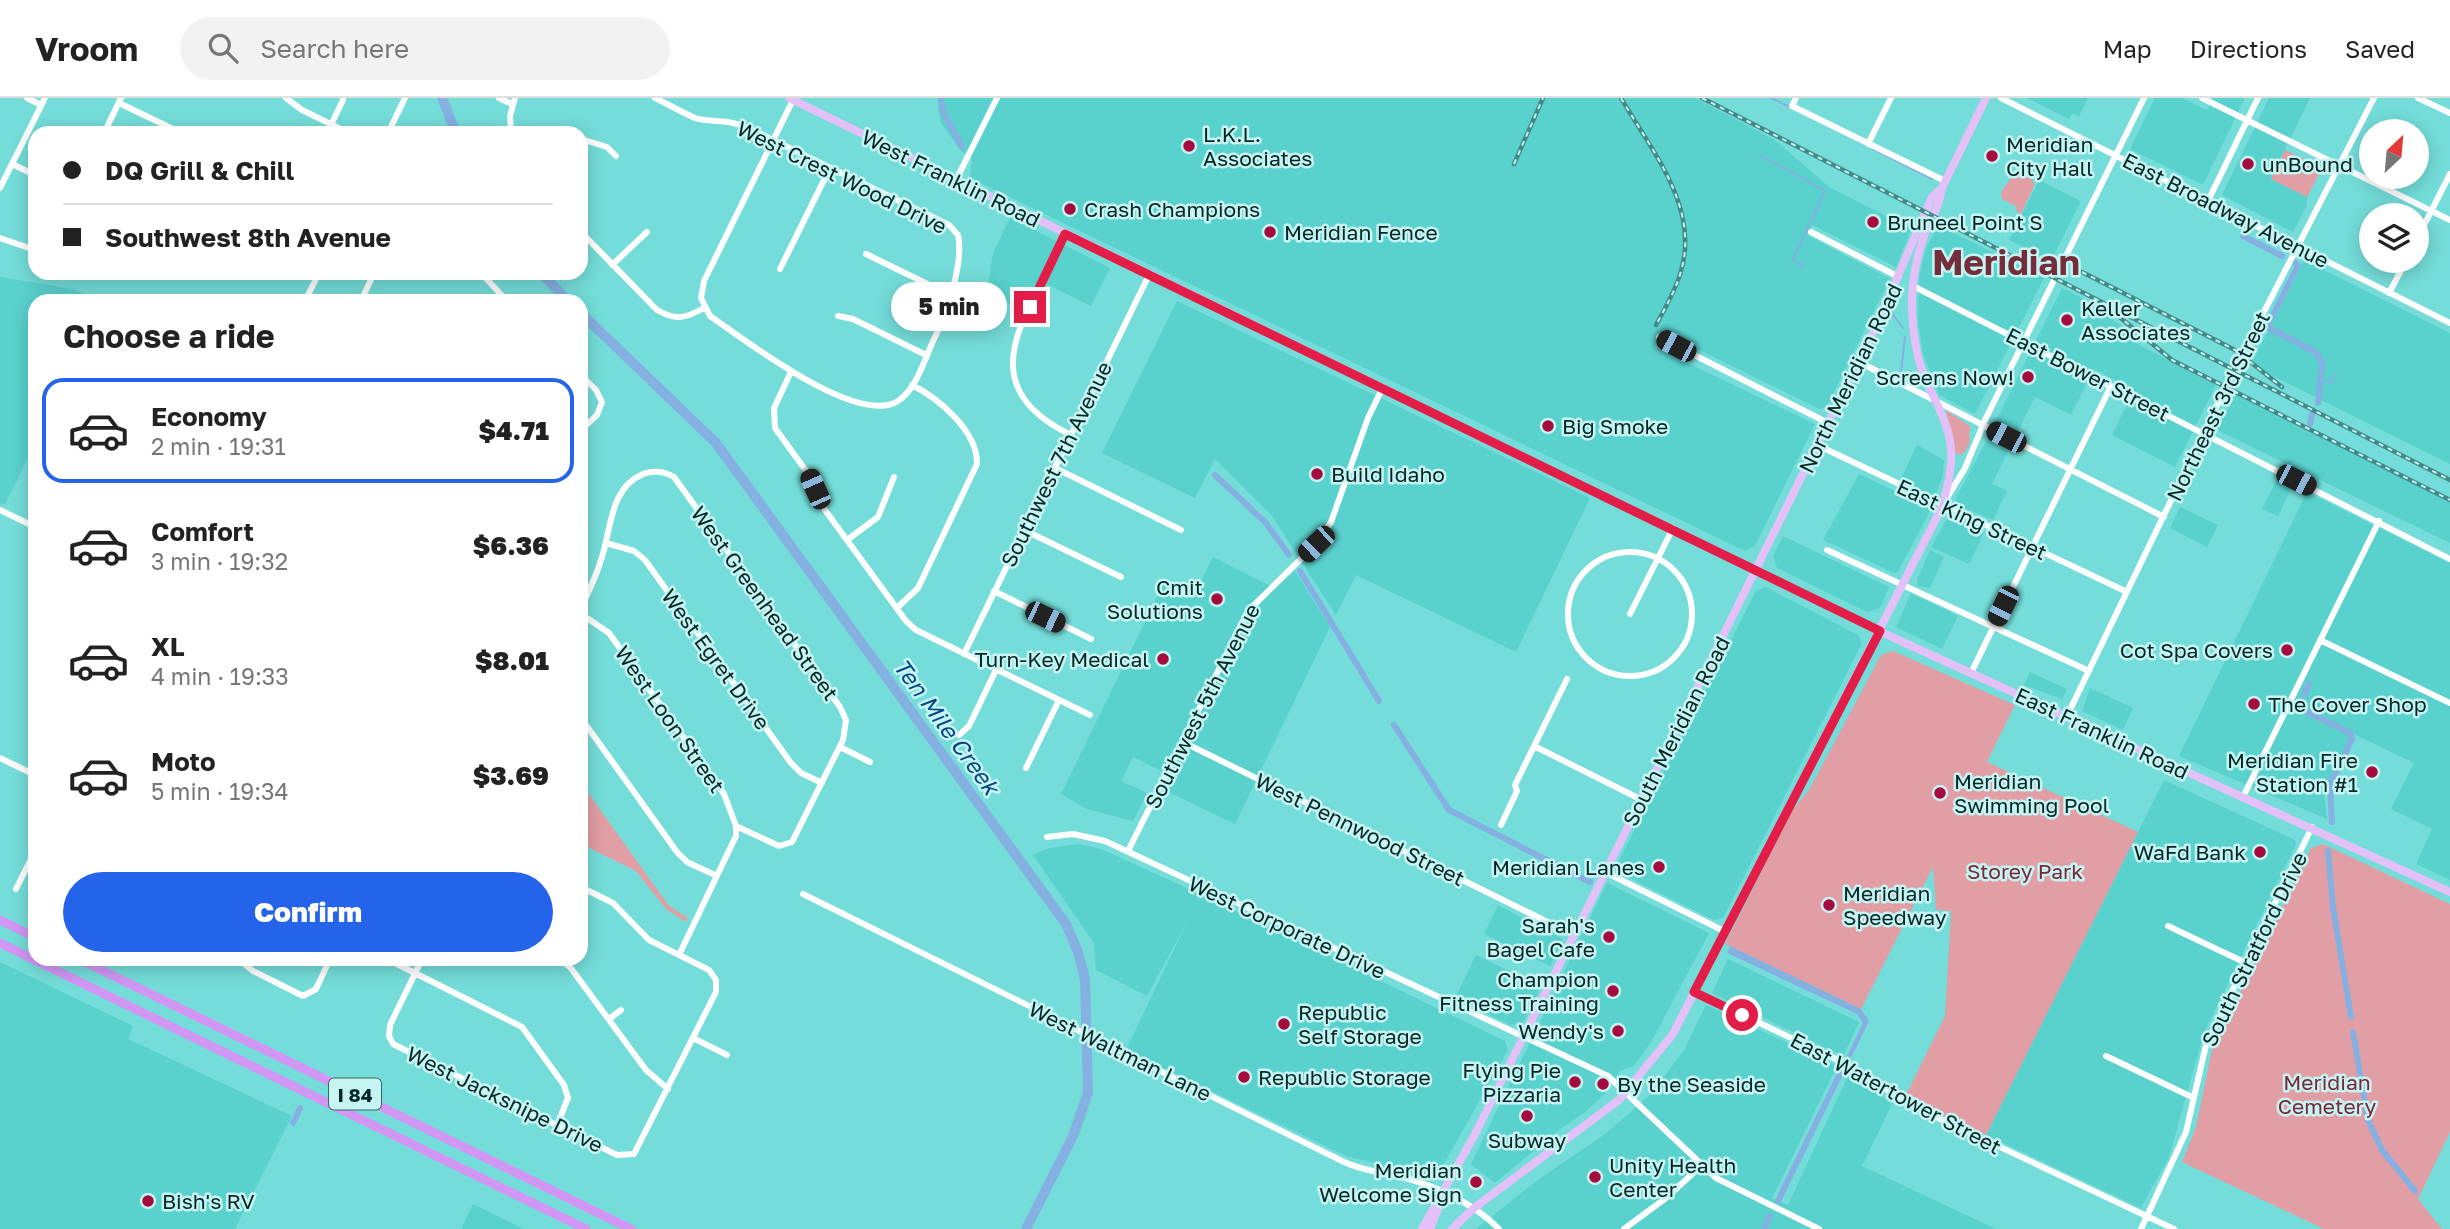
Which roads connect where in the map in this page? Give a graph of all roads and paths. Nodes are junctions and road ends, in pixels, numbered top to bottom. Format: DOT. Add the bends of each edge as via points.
graph roads {
  1 [pos="27,98"];
  2 [pos="286,98"];
  3 [pos="405,98"];
  4 [pos="499,98"];
  5 [pos="655,98"];
  6 [pos="997,98"];
  7 [pos="1796,98"];
  8 [pos="1891,98"];
  9 [pos="1986,98"];
  10 [pos="2001,98"];
  11 [pos="2144,98"];
  12 [pos="2202,98"];
  13 [pos="2258,98"];
  14 [pos="2374,98"];
  15 [pos="2418,98"];
  16 [pos="791,99"];
  17 [pos="343,100"];
  18 [pos="120,101"];
  19 [pos="513,101"];
  20 [pos="43,102"];
  21 [pos="2450,113"];
  22 [pos="2248,120"];
  23 [pos="331,124"];
  24 [pos="31,126"];
  25 [pos="108,126"];
  26 [pos="167,126"];
  27 [pos="335,126"];
  28 [pos="391,126"];
  29 [pos="511,126"];
  30 [pos="28,132"];
  31 [pos="773,140"];
  32 [pos="588,141"];
  33 [pos="1868,144"];
  34 [pos="2116,155"];
  35 [pos="616,156"];
  36 [pos="12,164"];
  37 [pos="2340,166"];
  38 [pos="830,168"];
  39 [pos="28,172"];
  40 [pos="2450,174"];
  41 [pos="956,180"];
  42 [pos="1943,184"];
  43 [pos="0,188"];
  44 [pos="2208,201"];
  45 [pos="2431,211"];
  46 [pos="2429,215"];
  47 [pos="2450,220"];
  48 [pos="1811,232"];
  49 [pos="647,233"];
  50 [pos="1065,234"];
  51 [pos="0,238"];
  52 [pos="588,239"];
  53 [pos="2299,247"];
  54 [pos="28,248"];
  55 [pos="866,254"];
  56 [pos="612,265"];
  57 [pos="780,269"];
  58 [pos="2400,273"];
  59 [pos="1149,275"];
  60 [pos="1899,277"];
  61 [pos="488,280"];
  62 [pos="1913,286"];
  63 [pos="2389,293"];
  64 [pos="500,294"];
  65 [pos="950,295"];
  66 [pos="704,308"];
  67 [pos="838,316"];
  68 [pos="2450,323"];
  69 [pos="1659,337"];
  70 [pos="2024,341"];
  71 [pos="926,355"];
  72 [pos="1859,362"];
  73 [pos="791,372"];
  74 [pos="588,382"];
  75 [pos="912,385"];
  76 [pos="2111,386"];
  77 [pos="1383,387"];
  78 [pos="1936,401"];
  79 [pos="588,423"];
  80 [pos="1828,423"];
  81 [pos="1985,426"];
  82 [pos="2204,433"];
  83 [pos="1071,435"];
  84 [pos="1817,446"];
  85 [pos="1055,468"];
  86 [pos="2070,469"];
  87 [pos="894,477"];
  88 [pos="1943,505"];
  89 [pos="0,510"];
  90 [pos="2164,517"];
  91 [pos="2379,521"];
  92 [pos="28,524"];
  93 [pos="1673,527"];
  94 [pos="1024,530"];
  95 [pos="1181,530"];
  96 [pos="847,540"];
  97 [pos="606,543"];
  98 [pos="2032,547"];
  99 [pos="1827,550"];
  100 [pos="1658,558"];
  101 [pos="2450,559"];
  102 [pos="1756,569"];
  103 [pos="1121,577"];
  104 [pos="1903,585"];
  105 [pos="588,592"];
  106 [pos="994,592"];
  107 [pos="2127,592"];
  108 [pos="897,608"];
  109 [pos="1630,614"];
  110 [pos="588,616"];
  111 [pos="1993,627"];
  112 [pos="1880,631"];
  113 [pos="1091,639"];
  114 [pos="2320,640"];
  115 [pos="964,654"];
  116 [pos="996,670"];
  117 [pos="2089,671"];
  118 [pos="1971,673"];
  119 [pos="1567,679"];
  120 [pos="1059,700"];
  121 [pos="2450,703"];
  122 [pos="1090,715"];
  123 [pos="2067,716"];
  124 [pos="588,728"];
  125 [pos="959,735"];
  126 [pos="1183,742"];
  127 [pos="1534,746"];
  128 [pos="840,747"];
  129 [pos="0,758"];
  130 [pos="870,762"];
  131 [pos="1026,768"];
  132 [pos="28,772"];
  133 [pos="822,783"];
  134 [pos="2243,797"];
  135 [pos="1642,800"];
  136 [pos="1501,825"];
  137 [pos="736,826"];
  138 [pos="2312,827"];
  139 [pos="1047,837"];
  140 [pos="1128,851"];
  141 [pos="28,864"];
  142 [pos="1605,872"];
  143 [pos="717,877"];
  144 [pos="16,889"];
  145 [pos="588,890"];
  146 [pos="2450,891"];
  147 [pos="803,894"];
  148 [pos="0,920"];
  149 [pos="2168,926"];
  150 [pos="1724,931"];
  151 [pos="28,934"];
  152 [pos="1574,935"];
  153 [pos="0,943"];
  154 [pos="678,955"];
  155 [pos="28,957"];
  156 [pos="2246,963"];
  157 [pos="47,966"];
  158 [pos="93,966"];
  159 [pos="247,966"];
  160 [pos="326,966"];
  161 [pos="402,966"];
  162 [pos="419,966"];
  163 [pos="568,966"];
  164 [pos="416,973"];
  165 [pos="1694,992"];
  166 [pos="621,1010"];
  167 [pos="609,1019"];
  168 [pos="1523,1037"];
  169 [pos="693,1038"];
  170 [pos="727,1055"];
  171 [pos="2106,1056"];
  172 [pos="668,1089"];
  173 [pos="1627,1091"];
  174 [pos="2194,1098"];
  175 [pos="557,1125"];
  176 [pos="1701,1166"];
  177 [pos="1442,1193"];
  178 [pos="1474,1208"];
  179 [pos="2147,1216"];
  180 [pos="586,1229"];
  181 [pos="631,1229"];
  182 [pos="1422,1229"];
  183 [pos="1430,1229"];
  184 [pos="1452,1229"];
  185 [pos="1499,1229"];
  186 [pos="1624,1229"];
  187 [pos="1819,1229"];
  188 [pos="2141,1229"];
  189 [pos="2174,1229"];
  1 -- 20 [label="street"];
  2 -- 23 [label="street"];
  3 -- 28 [label="street"];
  4 -- 19 [label="street"];
  5 -- 31 [label="street, West Crest Wood Drive" via="697,119 733,123"];
  6 -- 41 [label="street"];
  7 -- 33 [label="street" via="1792,106"];
  8 -- 33 [label="street"];
  9 -- 42 [label="main road, North Meridian Road"];
  10 -- 34 [label="street, East Broadway Avenue"];
  11 -- 34 [label="street"];
  12 -- 22 [label="street"];
  13 -- 22 [label="street"];
  14 -- 37 [label="street, Northeast 3rd Street"];
  15 -- 21 [label="street"];
  16 -- 31 [label="street"];
  16 -- 41 [label="main road, West Franklin Road"];
  17 -- 23 [label="street"];
  18 -- 25 [label="street"];
  18 -- 26 [label="street"];
  19 -- 29 [label="street"];
  20 -- 24 [label="street"];
  22 -- 37 [label="street"];
  22 -- 44 [label="street"];
  23 -- 27 [label="street"];
  30 -- 36 [label="street"];
  31 -- 38 [label="street, West Crest Wood Drive"];
  31 -- 66 [label="street" via="704,281"];
  32 -- 35 [label="street" via="607,147"];
  33 -- 42 [label="street"];
  34 -- 44 [label="street, East Broadway Avenue"];
  34 -- 70 [label="street"];
  36 -- 39 [label="street"];
  36 -- 43 [label="street"];
  37 -- 45 [label="street"];
  37 -- 53 [label="street, Northeast 3rd Street"];
  38 -- 57 [label="street"];
  38 -- 65 [label="street, West Crest Wood Drive" via="949,225 959,241"];
  40 -- 45 [label="street"];
  41 -- 50 [label="main road, West Franklin Road"];
  42 -- 60 [label="main road, North Meridian Road" via="1932,197"];
  42 -- 62 [label="main road, North Meridian Road" via="1921,246"];
  44 -- 53 [label="street, East Broadway Avenue"];
  45 -- 46 [label="street"];
  45 -- 47 [label="street"];
  48 -- 60 [label="street"];
  49 -- 56 [label="street"];
  50 -- 59 [label="main road, West Franklin Road"];
  50 -- 83 [label="street" via="1022,324 1011,364 1017,387 1034,409"];
  51 -- 54 [label="street"];
  52 -- 56 [label="street"];
  53 -- 63 [label="street, East Broadway Avenue"];
  53 -- 82 [label="street, Northeast 3rd Street"];
  55 -- 65 [label="street"];
  56 -- 66 [label="street" via="668,317 690,316"];
  58 -- 63 [label="street"];
  59 -- 77 [label="main road, West Franklin Road"];
  59 -- 83 [label="street, Southwest 7th Avenue"];
  60 -- 72 [label="main road, North Meridian Road"];
  61 -- 64 [label="street"];
  62 -- 70 [label="street, East Bower Street"];
  62 -- 78 [label="main road, North Meridian Road" via="1914,339"];
  63 -- 68 [label="street, East Broadway Avenue"];
  65 -- 71 [label="street, West Crest Wood Drive"];
  66 -- 73 [label="street"];
  67 -- 71 [label="street"];
  69 -- 80 [label="street"];
  70 -- 76 [label="street, East Bower Street"];
  70 -- 81 [label="street"];
  71 -- 75 [label="street, West Crest Wood Drive"];
  72 -- 78 [label="street"];
  72 -- 80 [label="main road, North Meridian Road"];
  73 -- 75 [label="street" via="872,406 892,404"];
  73 -- 96 [label="street" via="774,408 775,428"];
  74 -- 79 [label="street" via="601,402"];
  75 -- 108 [label="street" via="936,399 969,438 977,464 918,588"];
  76 -- 82 [label="street, East Bower Street"];
  76 -- 86 [label="street"];
  77 -- 93 [label="main road, West Franklin Road"];
  77 -- 126 [label="street, Southwest 5th Avenue" via="1367,418 1331,522 1316,544 1248,611"];
  78 -- 81 [label="street"];
  78 -- 88 [label="main road, North Meridian Road" via="1950,443 1950,475"];
  80 -- 84 [label="main road, North Meridian Road"];
  81 -- 86 [label="street"];
  81 -- 88 [label="street"];
  82 -- 90 [label="street, Northeast 3rd Street"];
  82 -- 91 [label="street, East Bower Street"];
  83 -- 85 [label="street, Southwest 7th Avenue"];
  84 -- 88 [label="street, East King Street"];
  84 -- 102 [label="main road, North Meridian Road"];
  85 -- 94 [label="street, Southwest 7th Avenue"];
  85 -- 95 [label="street"];
  86 -- 90 [label="street"];
  86 -- 98 [label="street"];
  87 -- 96 [label="street" via="878,517"];
  88 -- 98 [label="street, East King Street"];
  88 -- 104 [label="main road, North Meridian Road"];
  89 -- 92 [label="street"];
  90 -- 107 [label="street, Northeast 3rd Street"];
  91 -- 101 [label="street, East Bower Street"];
  91 -- 114 [label="street"];
  93 -- 100 [label="street"];
  93 -- 102 [label="main road, West Franklin Road"];
  94 -- 103 [label="street"];
  94 -- 106 [label="street, Southwest 7th Avenue"];
  96 -- 108 [label="street"];
  97 -- 105 [label="street"];
  97 -- 128 [label="street, West Greenhead Street" via="623,486 649,472 668,474 679,482 840,707 846,727"];
  97 -- 133 [label="street, West Egret Drive" via="635,551 645,559 791,763"];
  98 -- 107 [label="street, East King Street"];
  98 -- 111 [label="street"];
  99 -- 104 [label="street"];
  100 -- 100 [label="street" via="1638,552 1610,555 1597,560 1577,580 1567,607 1571,635 1577,648 1597,667 1637,676 1663,667 1683,647 1692,621 1689,594 1675,570"];
  100 -- 109 [label="street"];
  102 -- 112 [label="main road, East Franklin Road"];
  102 -- 135 [label="main road, South Meridian Road"];
  104 -- 111 [label="street"];
  104 -- 112 [label="main road, North Meridian Road"];
  106 -- 113 [label="street"];
  106 -- 115 [label="street, Southwest 7th Avenue"];
  107 -- 117 [label="street, Northeast 3rd Street"];
  108 -- 115 [label="street" via="916,630"];
  110 -- 137 [label="street, West Loon Street" via="609,633 724,794"];
  111 -- 117 [label="street"];
  111 -- 118 [label="street"];
  112 -- 118 [label="main road, East Franklin Road"];
  112 -- 150 [label="main road, North Meridian Road"];
  114 -- 121 [label="street"];
  114 -- 134 [label="street"];
  115 -- 116 [label="street"];
  116 -- 120 [label="street"];
  116 -- 125 [label="street" via="969,726"];
  117 -- 123 [label="street, Northeast 3rd Street"];
  118 -- 123 [label="main road, East Franklin Road"];
  119 -- 127 [label="street"];
  120 -- 122 [label="street"];
  120 -- 131 [label="street"];
  123 -- 134 [label="main road, East Franklin Road"];
  124 -- 143 [label="street" via="677,852"];
  126 -- 140 [label="street, Southwest 5th Avenue"];
  126 -- 152 [label="street, West Pennwood Street"];
  127 -- 135 [label="street"];
  127 -- 136 [label="street"];
  128 -- 130 [label="street"];
  128 -- 133 [label="street"];
  129 -- 132 [label="street"];
  133 -- 137 [label="street" via="787,845 779,846"];
  134 -- 138 [label="main road, East Franklin Road"];
  135 -- 142 [label="main road, South Meridian Road"];
  137 -- 143 [label="street"];
  138 -- 146 [label="main road, East Franklin Road"];
  138 -- 156 [label="street, South Stratford Drive"];
  139 -- 140 [label="street, West Corporate Drive" via="1085,835"];
  140 -- 168 [label="street, West Corporate Drive"];
  141 -- 144 [label="street"];
  142 -- 150 [label="street"];
  142 -- 152 [label="main road, South Meridian Road"];
  143 -- 154 [label="street"];
  145 -- 154 [label="street" via="613,903 643,937"];
  147 -- 177 [label="street, West Waltman Lane" via="1343,1162"];
  148 -- 151 [label="highway"];
  149 -- 156 [label="street"];
  150 -- 165 [label="main road, North Meridian Road"];
  152 -- 168 [label="main road, South Meridian Road"];
  153 -- 155 [label="highway, I 84"];
  154 -- 169 [label="street" via="709,970 716,980 716,992"];
  156 -- 174 [label="street, South Stratford Drive" via="2206,1045"];
  157 -- 180 [label="highway, I 84"];
  158 -- 181 [label="highway, I 84"];
  159 -- 160 [label="street" via="303,996 310,995"];
  161 -- 164 [label="street"];
  162 -- 164 [label="street"];
  163 -- 167 [label="street"];
  164 -- 175 [label="street" via="522,1027 564,1085 568,1098"];
  164 -- 175 [label="street, West Jacksnipe Drive" via="390,1025 393,1044"];
  165 -- 173 [label="main road, North Meridian Road" via="1673,1034"];
  165 -- 179 [label="street, East Watertower Street" via="1829,1056 1908,1104"];
  166 -- 167 [label="street"];
  167 -- 172 [label="street" via="646,1070"];
  168 -- 173 [label="street, West Corporate Drive" via="1608,1076"];
  168 -- 177 [label="main road, South Meridian Road"];
  169 -- 170 [label="street"];
  169 -- 172 [label="street"];
  171 -- 174 [label="street"];
  172 -- 175 [label="street, West Jacksnipe Drive" via="639,1149 626,1156"];
  173 -- 176 [label="street, West Corporate Drive"];
  173 -- 178 [label="main road, North Meridian Road" via="1594,1121"];
  174 -- 179 [label="street, South Stratford Drive" via="2186,1132"];
  176 -- 186 [label="street"];
  176 -- 187 [label="street, West Corporate Drive" via="1728,1187"];
  177 -- 178 [label="street, West Waltman Lane"];
  177 -- 182 [label="main road, South Meridian Road"];
  177 -- 183 [label="main road"];
  178 -- 184 [label="main road, North Meridian Road"];
  178 -- 185 [label="street, West Waltman Lane"];
  179 -- 188 [label="street, South Stratford Drive"];
  179 -- 189 [label="street, East Watertower Street"];
}
